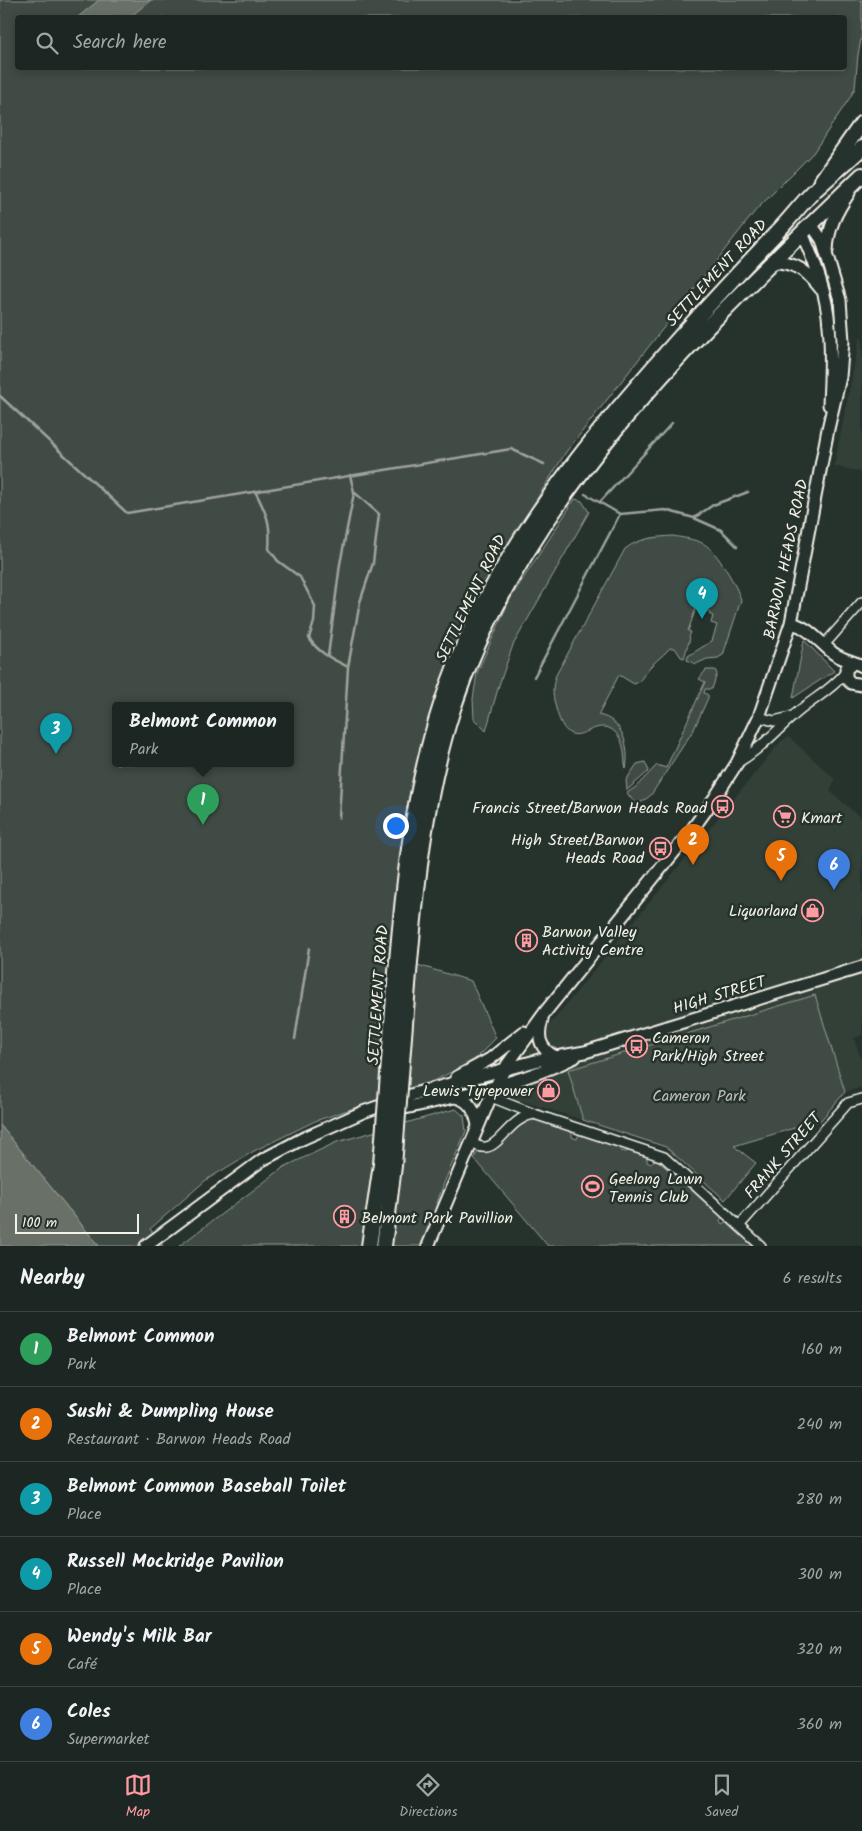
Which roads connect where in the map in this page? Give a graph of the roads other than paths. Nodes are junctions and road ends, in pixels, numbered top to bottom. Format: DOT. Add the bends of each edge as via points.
graph roads {
  1 [pos="862,123"];
  2 [pos="862,148"];
  3 [pos="862,175"];
  4 [pos="813,192"];
  5 [pos="796,211"];
  6 [pos="807,228"];
  7 [pos="827,255"];
  8 [pos="772,262"];
  9 [pos="823,292"];
  10 [pos="830,340"];
  11 [pos="843,341"];
  12 [pos="828,429"];
  13 [pos="862,602"];
  14 [pos="791,623"];
  15 [pos="829,649"];
  16 [pos="856,673"];
  17 [pos="759,717"];
  18 [pos="791,717"];
  19 [pos="737,763"];
  20 [pos="862,967"];
  21 [pos="401,984"];
  22 [pos="546,1012"];
  23 [pos="585,1052"];
  24 [pos="554,1056"];
  25 [pos="504,1070"];
  26 [pos="434,1089"];
  27 [pos="493,1091"];
  28 [pos="455,1097"];
  29 [pos="862,1099"];
  30 [pos="534,1114"];
  31 [pos="344,1121"];
  32 [pos="478,1126"];
  33 [pos="471,1144"];
  34 [pos="739,1226"];
  35 [pos="146,1246"];
  36 [pos="369,1246"];
  37 [pos="384,1246"];
  38 [pos="428,1246"];
  39 [pos="761,1246"];
  1 -- 4 [label="main road"];
  2 -- 4 [label="main road, SETTLEMENT ROAD"];
  3 -- 6 [label="main road, SETTLEMENT ROAD"];
  3 -- 7 [label="street" via="835,215"];
  4 -- 5 [label="main road, SETTLEMENT ROAD"];
  5 -- 6 [label="main road"];
  5 -- 21 [label="main road, SETTLEMENT ROAD" via="699,314 598,431 520,537 492,588 454,667 427,751 408,848"];
  6 -- 7 [label="street, BARWON HEADS ROAD" via="822,240"];
  6 -- 8 [label="main road, SETTLEMENT ROAD"];
  6 -- 9 [label="street, BARWON HEADS ROAD"];
  7 -- 11 [label="street, BARWON HEADS ROAD" via="840,300"];
  8 -- 9 [label="street" via="796,266 808,274"];
  8 -- 21 [label="main road, SETTLEMENT ROAD" via="686,349 615,432 533,541 500,597 466,673 440,753 428,802"];
  9 -- 10 [label="street, BARWON HEADS ROAD"];
  10 -- 11 [label="street"];
  10 -- 12 [label="street, BARWON HEADS ROAD"];
  11 -- 12 [label="street, BARWON HEADS ROAD" via="840,377"];
  12 -- 14 [label="street, BARWON HEADS ROAD"];
  13 -- 15 [label="street"];
  14 -- 15 [label="street" via="804,627"];
  14 -- 17 [label="street, BARWON HEADS ROAD"];
  15 -- 16 [label="street"];
  16 -- 18 [label="street"];
  17 -- 18 [label="street" via="774,721"];
  17 -- 19 [label="street, BARWON HEADS ROAD"];
  18 -- 19 [label="street" via="755,752"];
  19 -- 22 [label="street, BARWON HEADS ROAD" via="691,831"];
  20 -- 23 [label="street, HIGH STREET"];
  21 -- 36 [label="main road, SETTLEMENT ROAD, bridge"];
  21 -- 37 [label="main road, SETTLEMENT ROAD, bridge" via="394,1166"];
  22 -- 24 [label="street" via="540,1024 540,1042"];
  22 -- 25 [label="street, BARWON HEADS ROAD"];
  22 -- 26 [label="street" via="495,1056"];
  23 -- 24 [label="street, HIGH STREET"];
  23 -- 27 [label="street, HIGH STREET"];
  24 -- 25 [label="street, HIGH STREET"];
  25 -- 26 [label="street, HIGH STREET"];
  25 -- 27 [label="street, BARWON HEADS ROAD"];
  26 -- 31 [label="street"];
  27 -- 28 [label="street, HIGH STREET"];
  27 -- 30 [label="street"];
  27 -- 32 [label="street, BARWON HEADS ROAD"];
  28 -- 31 [label="street, HIGH STREET"];
  28 -- 32 [label="street" via="471,1106"];
  29 -- 34 [label="street, FRANK STREET" via="848,1103"];
  30 -- 33 [label="street" via="515,1122 492,1145"];
  30 -- 34 [label="street" via="664,1157"];
  31 -- 35 [label="street" via="262,1160"];
  32 -- 33 [label="street, BARWON HEADS ROAD"];
  33 -- 38 [label="street, BARWON HEADS ROAD"];
  34 -- 39 [label="street"];
}
